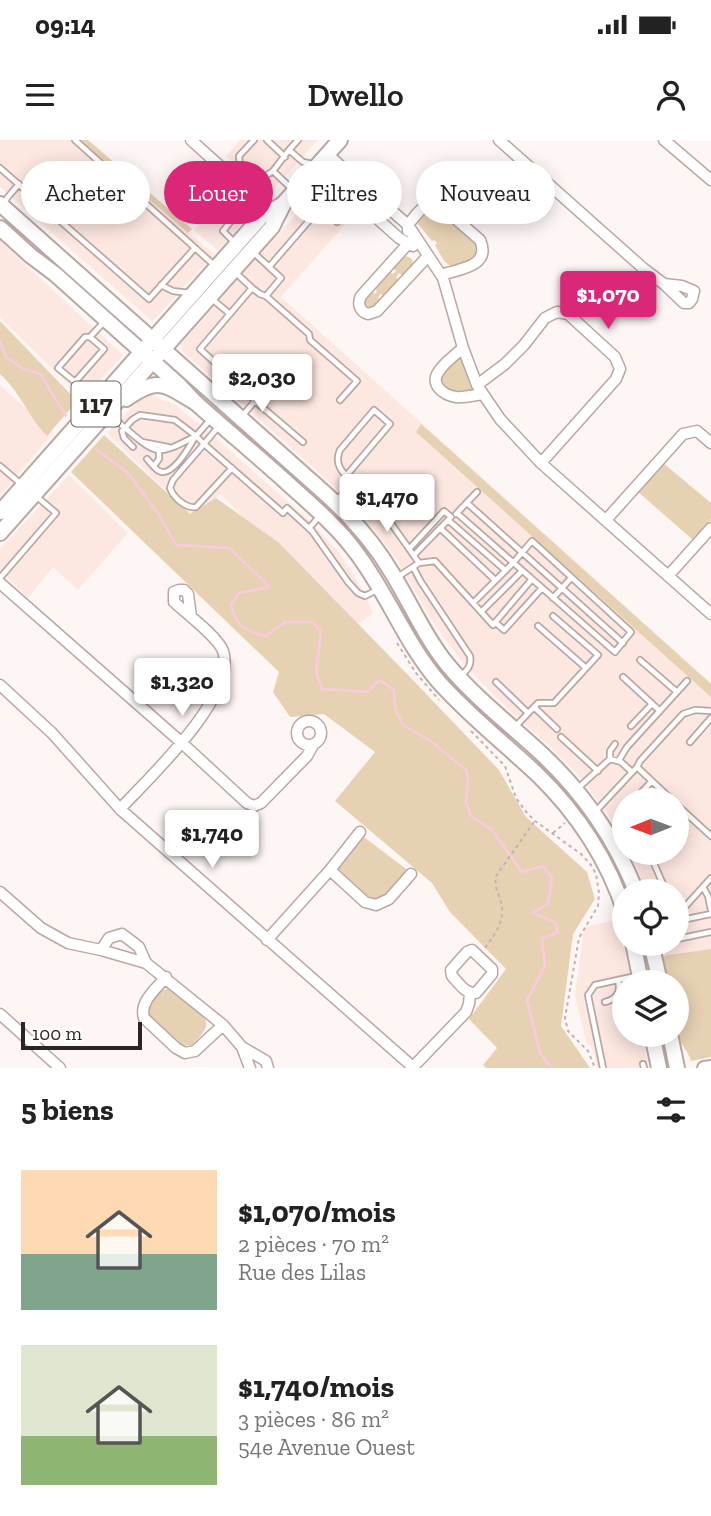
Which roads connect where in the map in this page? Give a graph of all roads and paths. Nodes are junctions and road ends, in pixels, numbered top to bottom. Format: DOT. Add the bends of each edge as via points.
graph roads {
  1 [pos="75,140"];
  2 [pos="191,140"];
  3 [pos="254,140"];
  4 [pos="267,140"];
  5 [pos="298,140"];
  6 [pos="340,140"];
  7 [pos="499,140"];
  8 [pos="664,140"];
  9 [pos="289,150"];
  10 [pos="327,154"];
  11 [pos="285,156"];
  12 [pos="214,161"];
  13 [pos="240,161"];
  14 [pos="302,161"];
  15 [pos="321,161"];
  16 [pos="335,161"];
  17 [pos="0,168"];
  18 [pos="273,170"];
  19 [pos="273,172"];
  20 [pos="711,180"];
  21 [pos="19,184"];
  22 [pos="287,185"];
  23 [pos="287,199"];
  24 [pos="1,208"];
  25 [pos="273,215"];
  26 [pos="402,220"];
  27 [pos="229,224"];
  28 [pos="256,224"];
  29 [pos="272,224"];
  30 [pos="306,224"];
  31 [pos="384,224"];
  32 [pos="408,225"];
  33 [pos="0,229"];
  34 [pos="411,239"];
  35 [pos="237,245"];
  36 [pos="195,248"];
  37 [pos="251,251"];
  38 [pos="428,256"];
  39 [pos="269,267"];
  40 [pos="217,268"];
  41 [pos="233,271"];
  42 [pos="441,275"];
  43 [pos="664,284"];
  44 [pos="161,285"];
  45 [pos="252,288"];
  46 [pos="194,293"];
  47 [pos="266,296"];
  48 [pos="210,297"];
  49 [pos="230,314"];
  50 [pos="106,320"];
  51 [pos="90,337"];
  52 [pos="158,345"];
  53 [pos="463,348"];
  54 [pos="147,356"];
  55 [pos="75,382"];
  56 [pos="477,385"];
  57 [pos="483,394"];
  58 [pos="340,400"];
  59 [pos="255,401"];
  60 [pos="196,402"];
  61 [pos="102,408"];
  62 [pos="240,418"];
  63 [pos="217,421"];
  64 [pos="125,428"];
  65 [pos="196,436"];
  66 [pos="142,442"];
  67 [pos="303,442"];
  68 [pos="711,443"];
  69 [pos="204,444"];
  70 [pos="133,447"];
  71 [pos="171,448"];
  72 [pos="159,450"];
  73 [pos="147,459"];
  74 [pos="541,463"];
  75 [pos="0,466"];
  76 [pos="154,466"];
  77 [pos="232,468"];
  78 [pos="346,476"];
  79 [pos="354,484"];
  80 [pos="29,490"];
  81 [pos="477,492"];
  82 [pos="335,502"];
  83 [pos="467,503"];
  84 [pos="0,512"];
  85 [pos="322,514"];
  86 [pos="458,514"];
  87 [pos="449,519"];
  88 [pos="606,520"];
  89 [pos="309,528"];
  90 [pos="440,528"];
  91 [pos="711,528"];
  92 [pos="0,533"];
  93 [pos="410,548"];
  94 [pos="522,552"];
  95 [pos="414,555"];
  96 [pos="419,563"];
  97 [pos="513,563"];
  98 [pos="413,567"];
  99 [pos="505,570"];
  100 [pos="522,571"];
  101 [pos="668,576"];
  102 [pos="0,578"];
  103 [pos="396,578"];
  104 [pos="571,578"];
  105 [pos="532,579"];
  106 [pos="495,580"];
  107 [pos="0,583"];
  108 [pos="380,588"];
  109 [pos="542,588"];
  110 [pos="562,589"];
  111 [pos="553,598"];
  112 [pos="473,603"];
  113 [pos="481,612"];
  114 [pos="711,614"];
  115 [pos="553,616"];
  116 [pos="191,617"];
  117 [pos="495,622"];
  118 [pos="538,626"];
  119 [pos="622,643"];
  120 [pos="640,660"];
  121 [pos="586,668"];
  122 [pos="459,677"];
  123 [pos="623,677"];
  124 [pos="687,681"];
  125 [pos="496,682"];
  126 [pos="0,685"];
  127 [pos="677,692"];
  128 [pos="652,704"];
  129 [pos="534,707"];
  130 [pos="660,711"];
  131 [pos="711,711"];
  132 [pos="528,713"];
  133 [pos="711,718"];
  134 [pos="631,726"];
  135 [pos="513,728"];
  136 [pos="557,729"];
  137 [pos="561,737"];
  138 [pos="501,741"];
  139 [pos="690,742"];
  140 [pos="182,743"];
  141 [pos="615,744"];
  142 [pos="313,745"];
  143 [pos="610,759"];
  144 [pos="619,760"];
  145 [pos="637,767"];
  146 [pos="598,771"];
  147 [pos="632,772"];
  148 [pos="652,781"];
  149 [pos="645,788"];
  150 [pos="659,788"];
  151 [pos="576,790"];
  152 [pos="120,809"];
  153 [pos="594,813"];
  154 [pos="530,816"];
  155 [pos="690,816"];
  156 [pos="535,821"];
  157 [pos="574,822"];
  158 [pos="360,832"];
  159 [pos="553,834"];
  160 [pos="711,836"];
  161 [pos="330,870"];
  162 [pos="411,874"];
  163 [pos="711,878"];
  164 [pos="612,879"];
  165 [pos="630,879"];
  166 [pos="703,887"];
  167 [pos="0,891"];
  168 [pos="689,902"];
  169 [pos="711,912"];
  170 [pos="689,918"];
  171 [pos="711,932"];
  172 [pos="689,937"];
  173 [pos="267,940"];
  174 [pos="102,950"];
  175 [pos="482,953"];
  176 [pos="146,963"];
  177 [pos="166,977"];
  178 [pos="612,981"];
  179 [pos="470,993"];
  180 [pos="612,1000"];
  181 [pos="605,1002"];
  182 [pos="597,1003"];
  183 [pos="590,1004"];
  184 [pos="0,1014"];
  185 [pos="223,1024"];
  186 [pos="242,1047"];
  187 [pos="655,1047"];
  188 [pos="673,1047"];
  189 [pos="711,1067"];
  190 [pos="60,1068"];
  191 [pos="250,1068"];
  192 [pos="268,1068"];
  193 [pos="414,1068"];
  194 [pos="595,1068"];
  195 [pos="603,1068"];
  196 [pos="659,1068"];
  197 [pos="677,1068"];
  198 [pos="704,1068"];
  1 -- 36 [label="lane"];
  2 -- 12 [label="street"];
  3 -- 13 [label="lane"];
  4 -- 11 [label="lane"];
  5 -- 9 [label="lane"];
  6 -- 10 [label="main road, 117"];
  7 -- 43 [label="street"];
  8 -- 20 [label="street"];
  9 -- 11 [label="lane"];
  9 -- 14 [label="lane"];
  10 -- 15 [label="main road, 117"];
  10 -- 16 [label="street"];
  11 -- 18 [label="lane"];
  17 -- 21 [label="lane"];
  19 -- 22 [label="lane"];
  21 -- 24 [label="lane"];
  21 -- 44 [label="lane" via="149,299"];
  23 -- 25 [label="main road, 117"];
  24 -- 52 [label="main road"];
  26 -- 32 [label="street"];
  27 -- 35 [label="lane" via="223,231"];
  28 -- 35 [label="main road, 117"];
  29 -- 37 [label="main road, 117"];
  30 -- 39 [label="lane"];
  31 -- 34 [label="street" via="399,238"];
  32 -- 34 [label="street"];
  32 -- 42 [label="street" via="426,205 436,203 480,240 482,253 477,261"];
  33 -- 50 [label="main road"];
  34 -- 38 [label="street"];
  34 -- 38 [label="street" via="361,296 359,305 365,313 377,312"];
  35 -- 40 [label="main road, 117"];
  36 -- 40 [label="lane"];
  36 -- 44 [label="lane"];
  37 -- 39 [label="lane"];
  37 -- 41 [label="main road, 117"];
  38 -- 42 [label="street"];
  39 -- 47 [label="lane" via="281,278"];
  40 -- 46 [label="main road, 117"];
  41 -- 45 [label="lane"];
  41 -- 48 [label="main road, 117"];
  42 -- 53 [label="street"];
  44 -- 46 [label="lane"];
  45 -- 47 [label="lane"];
  45 -- 49 [label="lane"];
  46 -- 52 [label="main road, 117"];
  47 -- 58 [label="lane" via="357,381"];
  48 -- 49 [label="lane"];
  48 -- 52 [label="main road, 117"];
  49 -- 59 [label="lane" via="200,349"];
  50 -- 51 [label="lane"];
  50 -- 54 [label="main road"];
  51 -- 55 [label="lane" via="104,349"];
  51 -- 55 [label="lane" via="58,368"];
  52 -- 54 [label="main road, 117"];
  52 -- 62 [label="main road"];
  53 -- 56 [label="street"];
  53 -- 57 [label="street" via="438,371 436,385 456,397"];
  54 -- 60 [label="main road"];
  54 -- 61 [label="main road, 117"];
  55 -- 61 [label="lane"];
  56 -- 57 [label="street"];
  56 -- 74 [label="street" via="505,364 545,318 557,312 568,314 615,358 620,369 616,379"];
  57 -- 74 [label="street"];
  59 -- 62 [label="lane"];
  59 -- 67 [label="lane"];
  60 -- 61 [label="main road" via="166,386 151,385"];
  60 -- 63 [label="main road"];
  61 -- 64 [label="lane"];
  61 -- 80 [label="main road, 117"];
  62 -- 82 [label="main road"];
  63 -- 65 [label="lane"];
  63 -- 69 [label="lane"];
  63 -- 85 [label="main road"];
  64 -- 65 [label="lane" via="137,416 148,415 177,421"];
  64 -- 66 [label="lane"];
  64 -- 70 [label="lane" via="122,435"];
  65 -- 69 [label="lane"];
  65 -- 71 [label="lane"];
  65 -- 76 [label="lane" via="170,470 162,472"];
  66 -- 71 [label="lane"];
  66 -- 72 [label="lane"];
  68 -- 88 [label="street" via="698,431 683,433"];
  69 -- 77 [label="lane"];
  69 -- 77 [label="lane" via="170,488 185,505 199,505"];
  71 -- 72 [label="lane"];
  72 -- 76 [label="lane"];
  73 -- 76 [label="lane"];
  74 -- 88 [label="street"];
  75 -- 80 [label="lane"];
  77 -- 89 [label="lane" via="282,513 287,508"];
  78 -- 78 [label="lane" via="390,424 373,410 338,452 338,465"];
  78 -- 79 [label="lane"];
  79 -- 82 [label="lane"];
  79 -- 93 [label="lane"];
  80 -- 84 [label="main road, 117"];
  80 -- 92 [label="main road, 117"];
  80 -- 102 [label="lane" via="56,513"];
  81 -- 83 [label="lane"];
  82 -- 103 [label="main road" via="370,540"];
  83 -- 86 [label="lane"];
  83 -- 94 [label="lane"];
  85 -- 89 [label="lane"];
  85 -- 108 [label="main road"];
  86 -- 87 [label="lane"];
  86 -- 97 [label="lane"];
  87 -- 90 [label="lane"];
  87 -- 93 [label="lane" via="444,511"];
  87 -- 99 [label="lane"];
  88 -- 101 [label="street"];
  89 -- 108 [label="lane" via="358,593 365,596"];
  90 -- 95 [label="lane"];
  90 -- 106 [label="lane"];
  91 -- 101 [label="street"];
  93 -- 95 [label="lane"];
  94 -- 97 [label="lane"];
  94 -- 104 [label="lane" via="532,541"];
  94 -- 110 [label="lane"];
  95 -- 96 [label="lane"];
  96 -- 98 [label="lane"];
  96 -- 112 [label="lane" via="435,561"];
  97 -- 99 [label="lane"];
  97 -- 100 [label="lane"];
  98 -- 103 [label="lane"];
  98 -- 122 [label="lane" via="470,656 469,668"];
  99 -- 106 [label="lane"];
  100 -- 105 [label="lane"];
  100 -- 113 [label="lane"];
  101 -- 114 [label="street"];
  103 -- 108 [label="main road"];
  103 -- 122 [label="main road" via="429,638"];
  104 -- 110 [label="lane"];
  104 -- 119 [label="lane" via="631,632"];
  105 -- 109 [label="lane"];
  105 -- 117 [label="lane"];
  106 -- 112 [label="lane"];
  107 -- 140 [label="street"];
  108 -- 138 [label="main road" via="432,673"];
  109 -- 111 [label="lane"];
  109 -- 117 [label="lane" via="504,630"];
  110 -- 111 [label="lane"];
  110 -- 119 [label="lane"];
  111 -- 119 [label="lane" via="615,652"];
  112 -- 113 [label="lane"];
  113 -- 117 [label="lane" via="493,625"];
  115 -- 121 [label="lane" via="598,655"];
  116 -- 140 [label="street" via="219,643 225,665 208,709"];
  118 -- 121 [label="lane"];
  120 -- 127 [label="lane"];
  121 -- 129 [label="lane" via="554,703"];
  122 -- 135 [label="main road"];
  123 -- 128 [label="lane"];
  124 -- 127 [label="lane"];
  125 -- 132 [label="lane"];
  126 -- 152 [label="street" via="52,733"];
  127 -- 130 [label="lane"];
  128 -- 130 [label="lane"];
  128 -- 134 [label="lane"];
  129 -- 132 [label="lane"];
  129 -- 136 [label="lane"];
  130 -- 144 [label="lane"];
  131 -- 145 [label="lane" via="683,714"];
  132 -- 135 [label="lane"];
  133 -- 139 [label="lane"];
  135 -- 138 [label="main road"];
  135 -- 151 [label="main road"];
  137 -- 146 [label="lane"];
  138 -- 157 [label="main road" via="544,782"];
  140 -- 142 [label="street" via="254,806"];
  140 -- 152 [label="street"];
  141 -- 143 [label="lane"];
  143 -- 144 [label="lane"];
  143 -- 146 [label="lane"];
  144 -- 147 [label="lane"];
  145 -- 147 [label="lane"];
  145 -- 148 [label="lane"];
  146 -- 151 [label="lane"];
  147 -- 153 [label="lane"];
  148 -- 149 [label="lane"];
  148 -- 150 [label="lane"];
  151 -- 153 [label="main road"];
  152 -- 173 [label="street"];
  153 -- 157 [label="main road"];
  153 -- 165 [label="main road"];
  154 -- 156 [label="path"];
  155 -- 160 [label="lane"];
  156 -- 159 [label="path"];
  156 -- 175 [label="path" via="496,876 502,918"];
  157 -- 159 [label="path"];
  157 -- 164 [label="main road"];
  158 -- 161 [label="street"];
  159 -- 194 [label="path" via="581,854 598,880 598,906 579,938 565,1018 568,1031 588,1051"];
  161 -- 162 [label="street" via="365,902 376,905 389,899"];
  161 -- 173 [label="street"];
  163 -- 166 [label="lane"];
  166 -- 168 [label="lane"];
  166 -- 169 [label="lane"];
  167 -- 174 [label="street" via="41,928 68,943"];
  169 -- 170 [label="lane"];
  171 -- 172 [label="lane"];
  173 -- 193 [label="street"];
  174 -- 176 [label="street"];
  174 -- 176 [label="street" via="109,938 122,934 139,947"];
  176 -- 177 [label="street"];
  177 -- 185 [label="street"];
  177 -- 185 [label="street" via="142,1012 176,1048 185,1053 195,1051"];
  178 -- 183 [label="lane" via="595,985 588,995"];
  179 -- 179 [label="street" via="476,993 492,974 472,950 451,970"];
  179 -- 193 [label="street" via="466,1012"];
  180 -- 181 [label="lane"];
  182 -- 183 [label="lane"];
  183 -- 195 [label="lane"];
  184 -- 190 [label="street"];
  185 -- 186 [label="street"];
  186 -- 191 [label="street"];
  186 -- 192 [label="street" via="266,1061"];
  187 -- 196 [label="main road"];
  188 -- 197 [label="main road"];
  189 -- 198 [label="street"];
}
